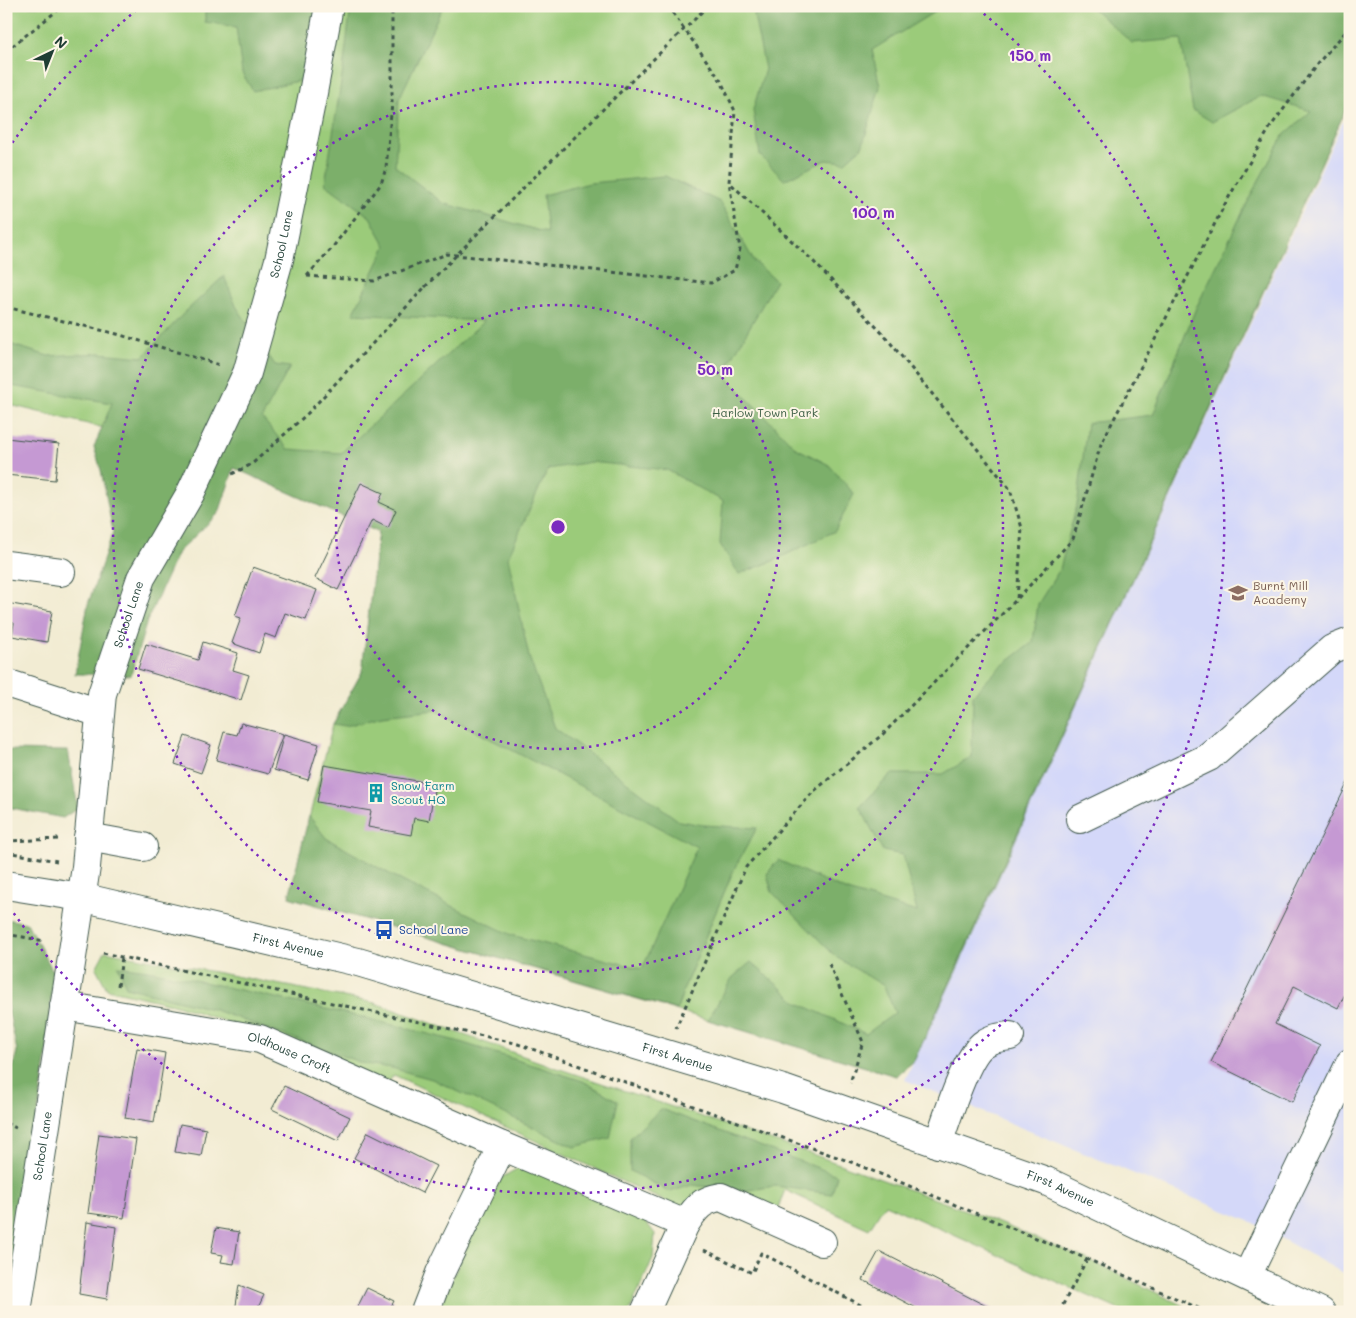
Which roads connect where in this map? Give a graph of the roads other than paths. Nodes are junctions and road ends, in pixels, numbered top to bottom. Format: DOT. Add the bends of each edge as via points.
graph roads {
  1 [pos="328,6"];
  2 [pos="6,565"];
  3 [pos="61,572"];
  4 [pos="1350,642"];
  5 [pos="6,683"];
  6 [pos="100,713"];
  7 [pos="1080,818"];
  8 [pos="88,837"];
  9 [pos="143,848"];
  10 [pos="6,885"];
  11 [pos="81,898"];
  12 [pos="64,1006"];
  13 [pos="1010,1036"];
  14 [pos="1350,1063"];
  15 [pos="938,1144"];
  16 [pos="502,1146"];
  17 [pos="682,1231"];
  18 [pos="822,1242"];
  19 [pos="1247,1276"];
  20 [pos="17,1312"];
  21 [pos="425,1312"];
  22 [pos="645,1312"];
  23 [pos="1321,1312"];
  1 -- 6 [label="street, School Lane" via="276,269 247,373 190,494 141,578 102,694"];
  2 -- 3 [label="street"];
  4 -- 7 [label="street" via="1332,649 1209,756"];
  5 -- 6 [label="street"];
  6 -- 8 [label="street, School Lane"];
  8 -- 9 [label="street"];
  8 -- 11 [label="street, School Lane"];
  10 -- 11 [label="street, First Avenue"];
  11 -- 12 [label="street, School Lane"];
  11 -- 15 [label="street, First Avenue" via="358,962 784,1089"];
  12 -- 16 [label="street, Oldhouse Croft" via="260,1039"];
  12 -- 20 [label="street, School Lane"];
  13 -- 15 [label="street" via="983,1044 968,1063"];
  14 -- 19 [label="street"];
  15 -- 19 [label="street, First Avenue" via="1046,1181"];
  16 -- 17 [label="street, Oldhouse Croft"];
  16 -- 21 [label="street"];
  17 -- 18 [label="street" via="698,1206 720,1196"];
  17 -- 22 [label="street"];
  19 -- 23 [label="street, First Avenue"];
}
